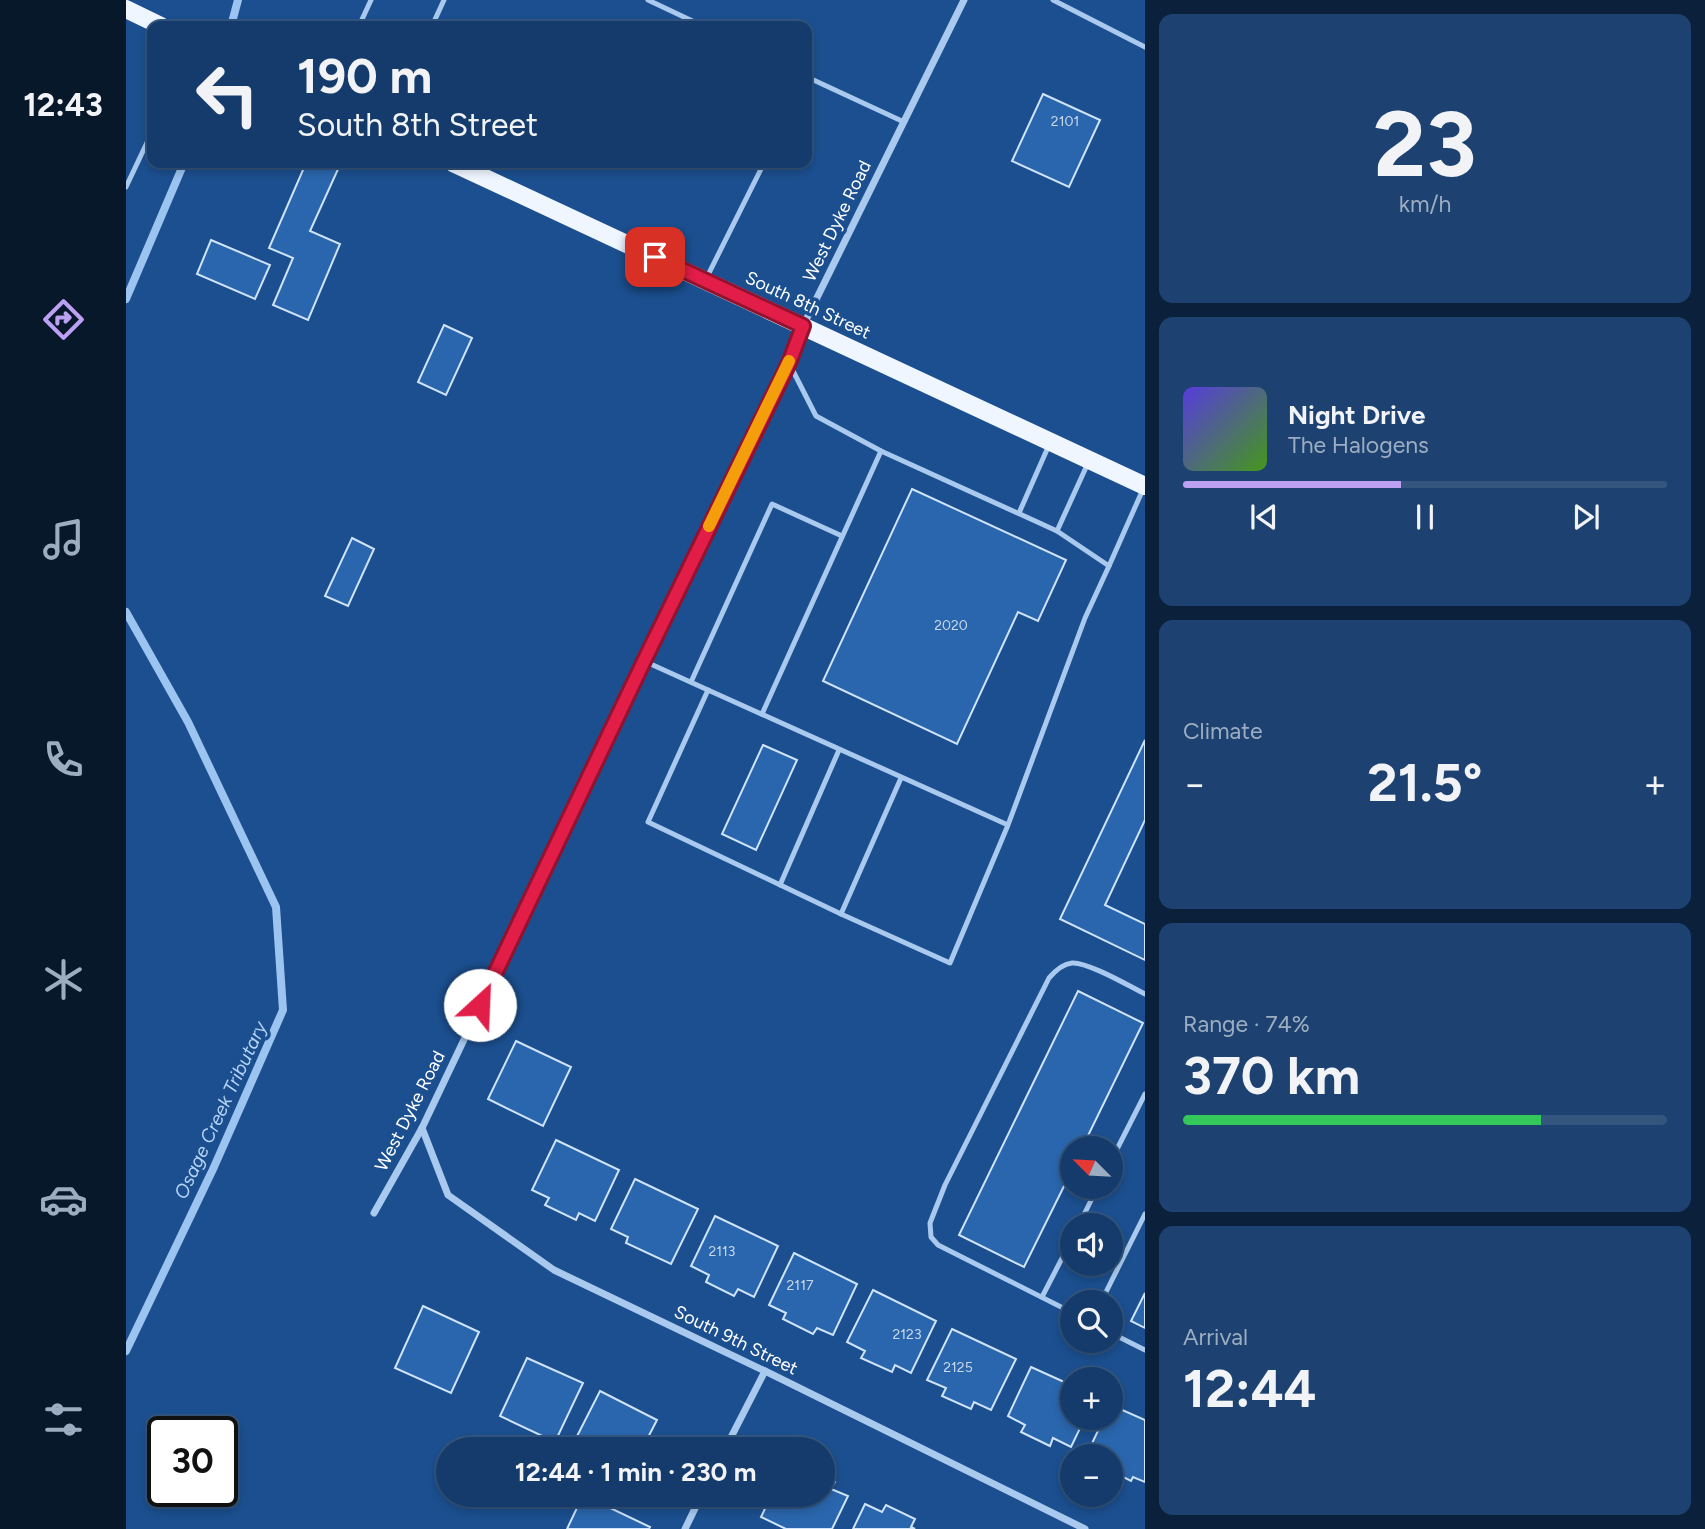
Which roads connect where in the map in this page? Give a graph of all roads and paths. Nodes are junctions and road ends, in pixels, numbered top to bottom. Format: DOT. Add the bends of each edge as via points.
graph roads {
  1 [pos="372,0"];
  2 [pos="444,0"];
  3 [pos="649,0"];
  4 [pos="964,0"];
  5 [pos="1053,0"];
  6 [pos="126,9"];
  7 [pos="151,21"];
  8 [pos="362,21"];
  9 [pos="434,21"];
  10 [pos="693,21"];
  11 [pos="1145,47"];
  12 [pos="812,79"];
  13 [pos="904,122"];
  14 [pos="147,143"];
  15 [pos="464,168"];
  16 [pos="762,168"];
  17 [pos="126,187"];
  18 [pos="705,281"];
  19 [pos="803,326"];
  20 [pos="789,363"];
  21 [pos="1051,442"];
  22 [pos="881,451"];
  23 [pos="1089,460"];
  24 [pos="1145,486"];
  25 [pos="1019,513"];
  26 [pos="1057,531"];
  27 [pos="842,537"];
  28 [pos="1109,566"];
  29 [pos="644,661"];
  30 [pos="691,682"];
  31 [pos="708,690"];
  32 [pos="762,714"];
  33 [pos="839,750"];
  34 [pos="901,778"];
  35 [pos="1008,825"];
  36 [pos="780,886"];
  37 [pos="841,914"];
  38 [pos="1145,994"];
  39 [pos="1145,1094"];
  40 [pos="422,1128"];
  41 [pos="1124,1136"];
  42 [pos="374,1213"];
  43 [pos="1145,1214"];
  44 [pos="1060,1262"];
  45 [pos="1107,1290"];
  46 [pos="1042,1297"];
  47 [pos="1060,1306"];
  48 [pos="1123,1339"];
  49 [pos="1145,1350"];
  50 [pos="765,1371"];
  51 [pos="731,1437"];
  52 [pos="696,1507"];
  53 [pos="685,1529"];
  54 [pos="1085,1529"];
  1 -- 8 [label="lane"];
  2 -- 9 [label="lane"];
  3 -- 10 [label="lane"];
  4 -- 13 [label="street, West Dyke Road"];
  5 -- 11 [label="lane"];
  6 -- 7 [label="main road"];
  12 -- 13 [label="lane"];
  13 -- 19 [label="street, West Dyke Road"];
  14 -- 17 [label="lane"];
  15 -- 18 [label="main road, South 8th Street"];
  16 -- 18 [label="lane"];
  18 -- 19 [label="main road, South 8th Street"];
  19 -- 20 [label="street, West Dyke Road"];
  19 -- 21 [label="main road, South 8th Street"];
  20 -- 22 [label="lane" via="816,416"];
  20 -- 29 [label="street, West Dyke Road"];
  21 -- 23 [label="main road, South 8th Street"];
  21 -- 25 [label="lane"];
  22 -- 25 [label="lane"];
  22 -- 27 [label="lane"];
  23 -- 24 [label="main road, South 8th Street"];
  23 -- 26 [label="lane"];
  24 -- 28 [label="lane"];
  25 -- 26 [label="lane"];
  26 -- 28 [label="lane"];
  27 -- 30 [label="lane" via="772,505"];
  27 -- 32 [label="lane"];
  28 -- 35 [label="lane"];
  29 -- 30 [label="lane"];
  29 -- 40 [label="street, West Dyke Road"];
  30 -- 31 [label="lane"];
  31 -- 32 [label="lane"];
  31 -- 36 [label="lane" via="648,822"];
  32 -- 33 [label="lane"];
  33 -- 34 [label="lane"];
  33 -- 36 [label="lane"];
  34 -- 35 [label="lane"];
  34 -- 37 [label="lane"];
  35 -- 37 [label="lane" via="950,963"];
  36 -- 37 [label="lane"];
  38 -- 46 [label="lane" via="1087,966 1072,963 1058,968 945,1185 930,1223 931,1237 938,1245"];
  39 -- 41 [label="lane"];
  40 -- 42 [label="street, West Dyke Road"];
  40 -- 50 [label="street, South 9th Street" via="448,1195 554,1270"];
  43 -- 45 [label="lane"];
  44 -- 46 [label="lane"];
  46 -- 47 [label="lane"];
  48 -- 49 [label="lane"];
  50 -- 51 [label="street"];
  50 -- 54 [label="street, South 9th Street"];
  52 -- 53 [label="street"];
}
